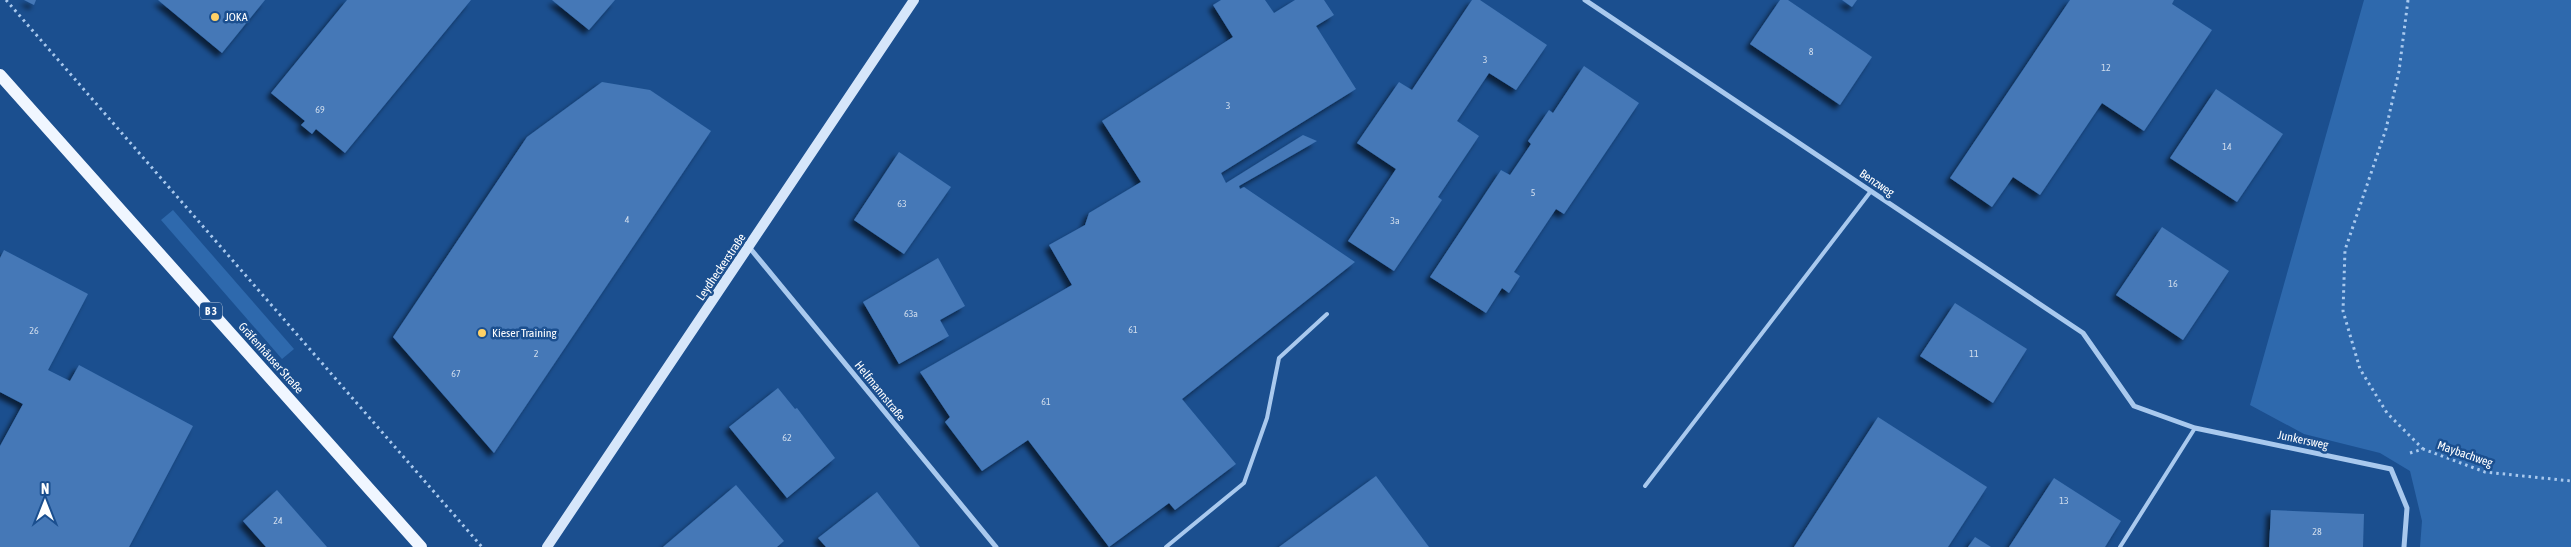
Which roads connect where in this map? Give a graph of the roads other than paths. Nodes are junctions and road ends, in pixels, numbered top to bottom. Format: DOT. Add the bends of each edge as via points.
graph roads {
  1 [pos="914,0"];
  2 [pos="1585,0"];
  3 [pos="0,75"];
  4 [pos="1871,191"];
  5 [pos="749,247"];
  6 [pos="1327,314"];
  7 [pos="2134,406"];
  8 [pos="2195,428"];
  9 [pos="1645,486"];
  10 [pos="421,547"];
  11 [pos="547,547"];
  12 [pos="996,547"];
  13 [pos="1166,547"];
  14 [pos="2120,547"];
  15 [pos="2404,547"];
  1 -- 5 [label="street, Leydheckerstraße"];
  2 -- 4 [label="street, Benzweg"];
  3 -- 10 [label="main road, Gräfenhäuser Straße / B 3"];
  4 -- 7 [label="street, Benzweg" via="2083,333"];
  4 -- 9 [label="lane"];
  5 -- 11 [label="street, Leydheckerstraße"];
  5 -- 12 [label="street, Helfmannstraße"];
  6 -- 13 [label="lane" via="1279,358 1267,418 1244,483"];
  7 -- 8 [label="street, Junkersweg"];
  8 -- 14 [label="lane"];
  8 -- 15 [label="street, Junkersweg" via="2391,469 2407,508"];
}
